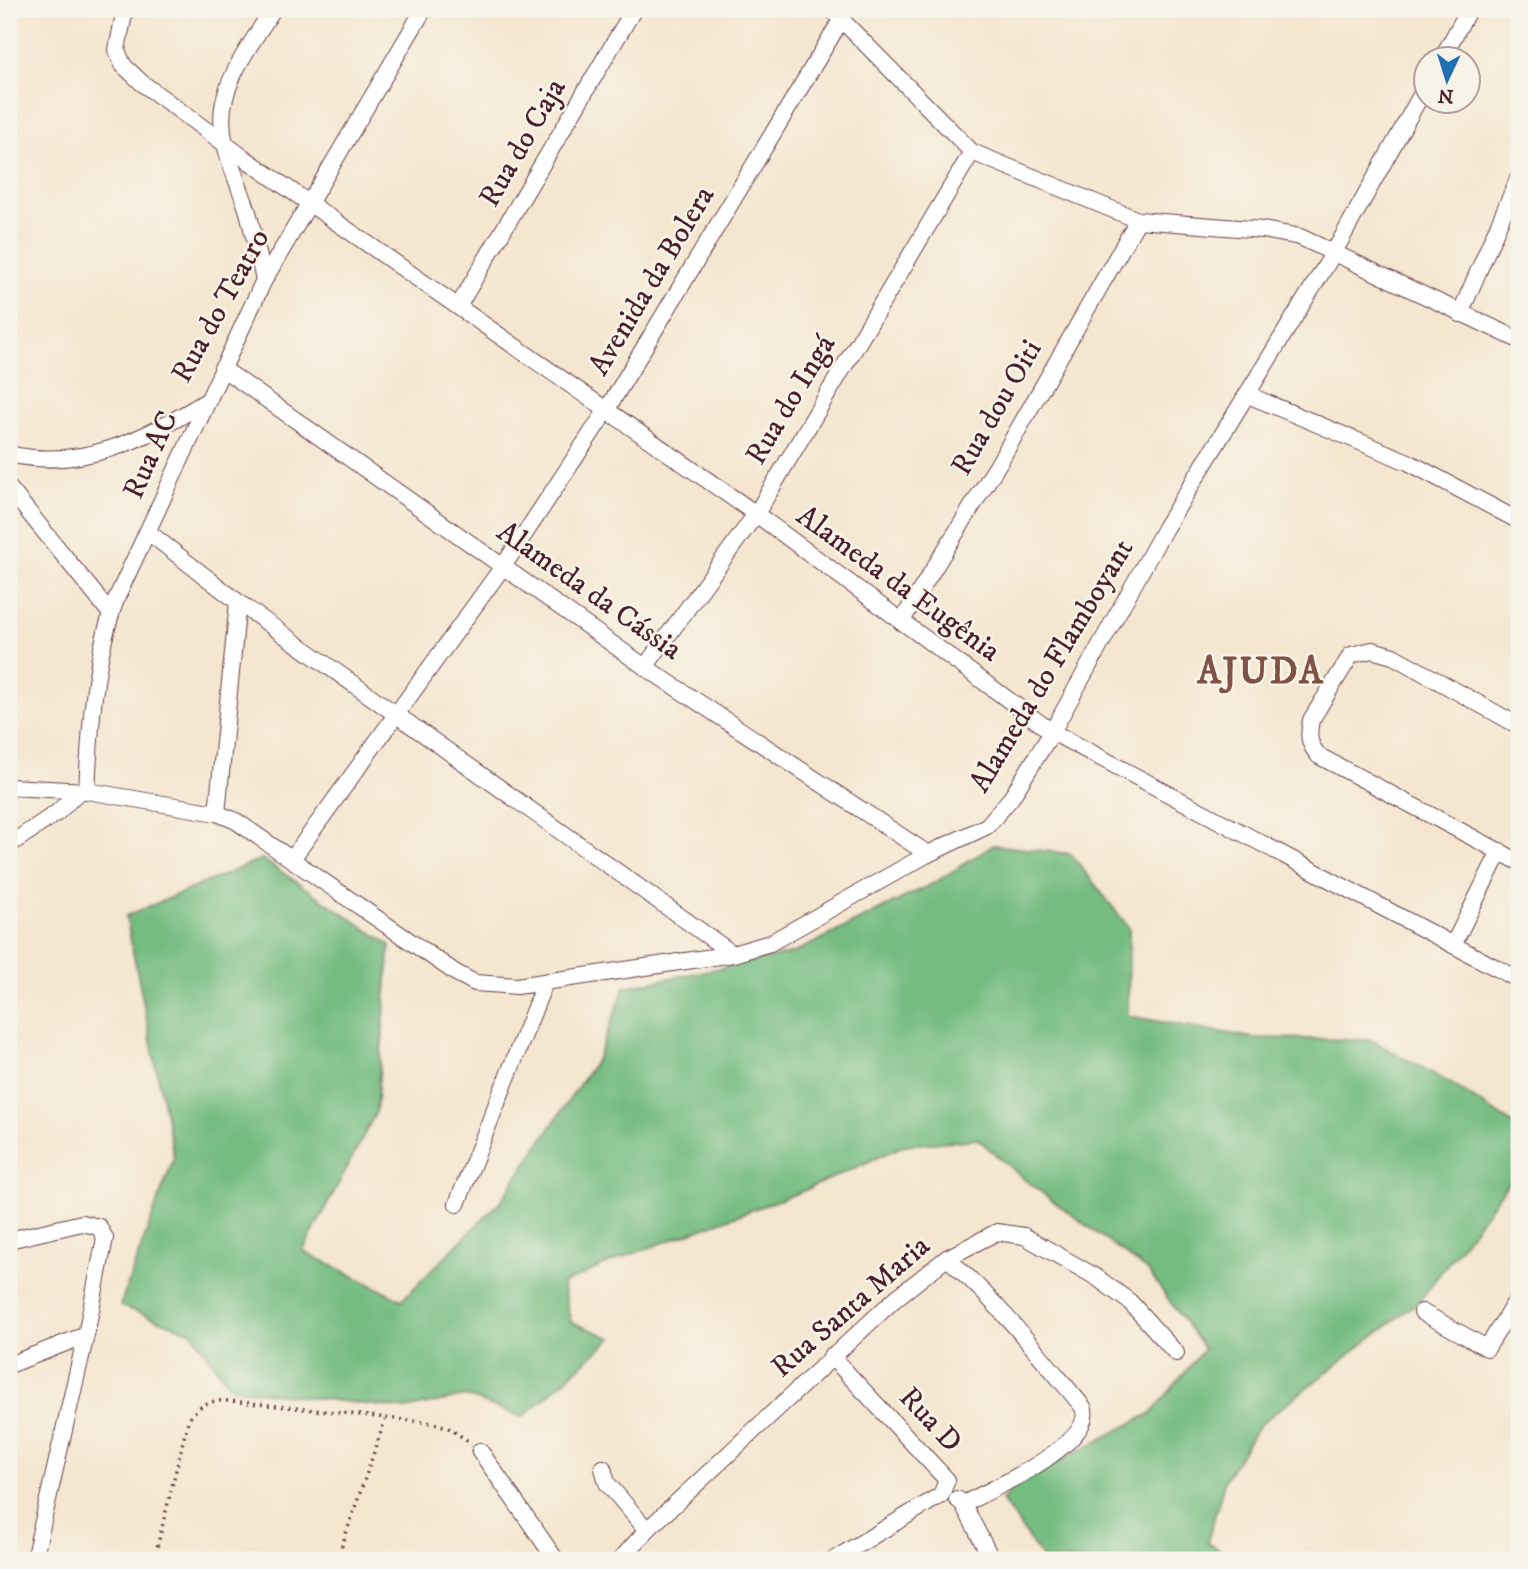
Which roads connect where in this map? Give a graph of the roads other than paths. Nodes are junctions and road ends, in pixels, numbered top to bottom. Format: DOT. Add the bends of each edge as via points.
graph roads {
  1 [pos="125,9"];
  2 [pos="273,9"];
  3 [pos="424,9"];
  4 [pos="634,9"];
  5 [pos="1469,9"];
  6 [pos="836,14"];
  7 [pos="1449,46"];
  8 [pos="1412,111"];
  9 [pos="225,144"];
  10 [pos="972,152"];
  11 [pos="1519,177"];
  12 [pos="309,204"];
  13 [pos="1138,220"];
  14 [pos="1333,254"];
  15 [pos="264,280"];
  16 [pos="459,305"];
  17 [pos="1460,314"];
  18 [pos="1519,340"];
  19 [pos="222,368"];
  20 [pos="1248,395"];
  21 [pos="205,402"];
  22 [pos="606,411"];
  23 [pos="9,454"];
  24 [pos="9,488"];
  25 [pos="756,514"];
  26 [pos="1519,521"];
  27 [pos="148,532"];
  28 [pos="504,565"];
  29 [pos="238,602"];
  30 [pos="111,614"];
  31 [pos="901,622"];
  32 [pos="645,667"];
  33 [pos="397,714"];
  34 [pos="1519,726"];
  35 [pos="1052,732"];
  36 [pos="9,787"];
  37 [pos="83,791"];
  38 [pos="217,813"];
  39 [pos="9,845"];
  40 [pos="1500,851"];
  41 [pos="928,854"];
  42 [pos="292,859"];
  43 [pos="1519,862"];
  44 [pos="1452,945"];
  45 [pos="733,954"];
  46 [pos="1519,980"];
  47 [pos="545,982"];
  48 [pos="457,1205"];
  49 [pos="9,1240"];
  50 [pos="947,1258"];
  51 [pos="1517,1299"];
  52 [pos="1422,1312"];
  53 [pos="1518,1324"];
  54 [pos="86,1335"];
  55 [pos="1176,1353"];
  56 [pos="831,1356"];
  57 [pos="9,1365"];
  58 [pos="480,1451"];
  59 [pos="603,1468"];
  60 [pos="945,1489"];
  61 [pos="962,1504"];
  62 [pos="647,1530"];
  63 [pos="34,1560"];
  64 [pos="556,1560"];
  65 [pos="620,1560"];
  66 [pos="833,1560"];
  67 [pos="992,1560"];
  1 -- 9 [label="street, Alameda da Eugênia" via="117,41 119,57 142,83"];
  2 -- 9 [label="street" via="238,65 225,97"];
  3 -- 12 [label="street, Rua do Teatro"];
  4 -- 16 [label="street, Rua do Caja"];
  5 -- 7 [label="street"];
  6 -- 10 [label="street"];
  6 -- 22 [label="street, Avenida da Bolera"];
  8 -- 14 [label="street, Alameda do Flamboyant"];
  9 -- 12 [label="street, Alameda da Eugênia"];
  9 -- 15 [label="street"];
  10 -- 13 [label="street"];
  10 -- 25 [label="street, Rua do Ingá"];
  11 -- 17 [label="street"];
  12 -- 15 [label="street, Rua do Teatro"];
  12 -- 16 [label="street, Alameda da Eugênia"];
  13 -- 14 [label="street" via="1284,233 1314,242"];
  13 -- 31 [label="street, Rua dou Oiti" via="1000,461"];
  14 -- 17 [label="street"];
  14 -- 20 [label="street, Alameda do Flamboyant"];
  15 -- 19 [label="street, Rua do Teatro"];
  16 -- 22 [label="street, Alameda da Eugênia"];
  17 -- 18 [label="street"];
  19 -- 21 [label="street, Rua do Teatro"];
  19 -- 28 [label="street, Alameda da Cássia"];
  20 -- 26 [label="street" via="1408,462"];
  20 -- 35 [label="street, Alameda do Flamboyant" via="1165,528"];
  21 -- 23 [label="street, Rua do Teatro" via="159,430 106,452 51,458"];
  21 -- 27 [label="street, Rua AC"];
  22 -- 25 [label="street, Alameda da Eugênia"];
  22 -- 28 [label="street, Avenida da Bolera"];
  24 -- 30 [label="street"];
  25 -- 31 [label="street, Alameda da Eugênia"];
  25 -- 32 [label="street, Rua do Ingá"];
  27 -- 29 [label="street"];
  27 -- 30 [label="street, Rua AC"];
  28 -- 32 [label="street, Alameda da Cássia"];
  28 -- 33 [label="street, Avenida da Bolera"];
  29 -- 33 [label="street"];
  29 -- 38 [label="street"];
  30 -- 37 [label="street, Rua AC"];
  31 -- 35 [label="street, Alameda da Eugênia"];
  32 -- 41 [label="street, Alameda da Cássia"];
  33 -- 42 [label="street, Avenida da Bolera"];
  33 -- 45 [label="street"];
  34 -- 40 [label="street" via="1393,656 1372,650 1351,655 1311,720 1309,731 1319,756"];
  35 -- 41 [label="street, Alameda do Flamboyant" via="999,814 973,835"];
  35 -- 44 [label="street, Alameda da Eugênia"];
  36 -- 37 [label="street, Alameda do Flamboyant"];
  37 -- 38 [label="street, Alameda do Flamboyant"];
  37 -- 39 [label="street"];
  38 -- 42 [label="street, Alameda do Flamboyant"];
  40 -- 43 [label="street"];
  40 -- 44 [label="street"];
  41 -- 45 [label="street, Alameda do Flamboyant" via="800,929"];
  42 -- 47 [label="street, Alameda do Flamboyant" via="475,982 517,986"];
  44 -- 46 [label="street, Alameda da Eugênia"];
  45 -- 47 [label="street, Alameda do Flamboyant"];
  47 -- 48 [label="street"];
  49 -- 54 [label="street" via="82,1223 103,1231 103,1254"];
  50 -- 55 [label="street, Rua Santa Maria" via="997,1232 1012,1231 1096,1277 1130,1302"];
  50 -- 56 [label="street, Rua Santa Maria"];
  50 -- 61 [label="street" via="1014,1326 1083,1408 1086,1419 1069,1443 1001,1486"];
  51 -- 52 [label="street" via="1487,1348"];
  51 -- 53 [label="street" via="1513,1312"];
  54 -- 57 [label="street"];
  54 -- 63 [label="street"];
  56 -- 60 [label="street, Rua D" via="940,1469 947,1480"];
  56 -- 62 [label="street, Rua Santa Maria"];
  58 -- 64 [label="street"];
  59 -- 62 [label="street" via="607,1483"];
  60 -- 61 [label="street"];
  60 -- 66 [label="street, Rua D"];
  61 -- 67 [label="street"];
  62 -- 65 [label="street, Rua Santa Maria"];
}
